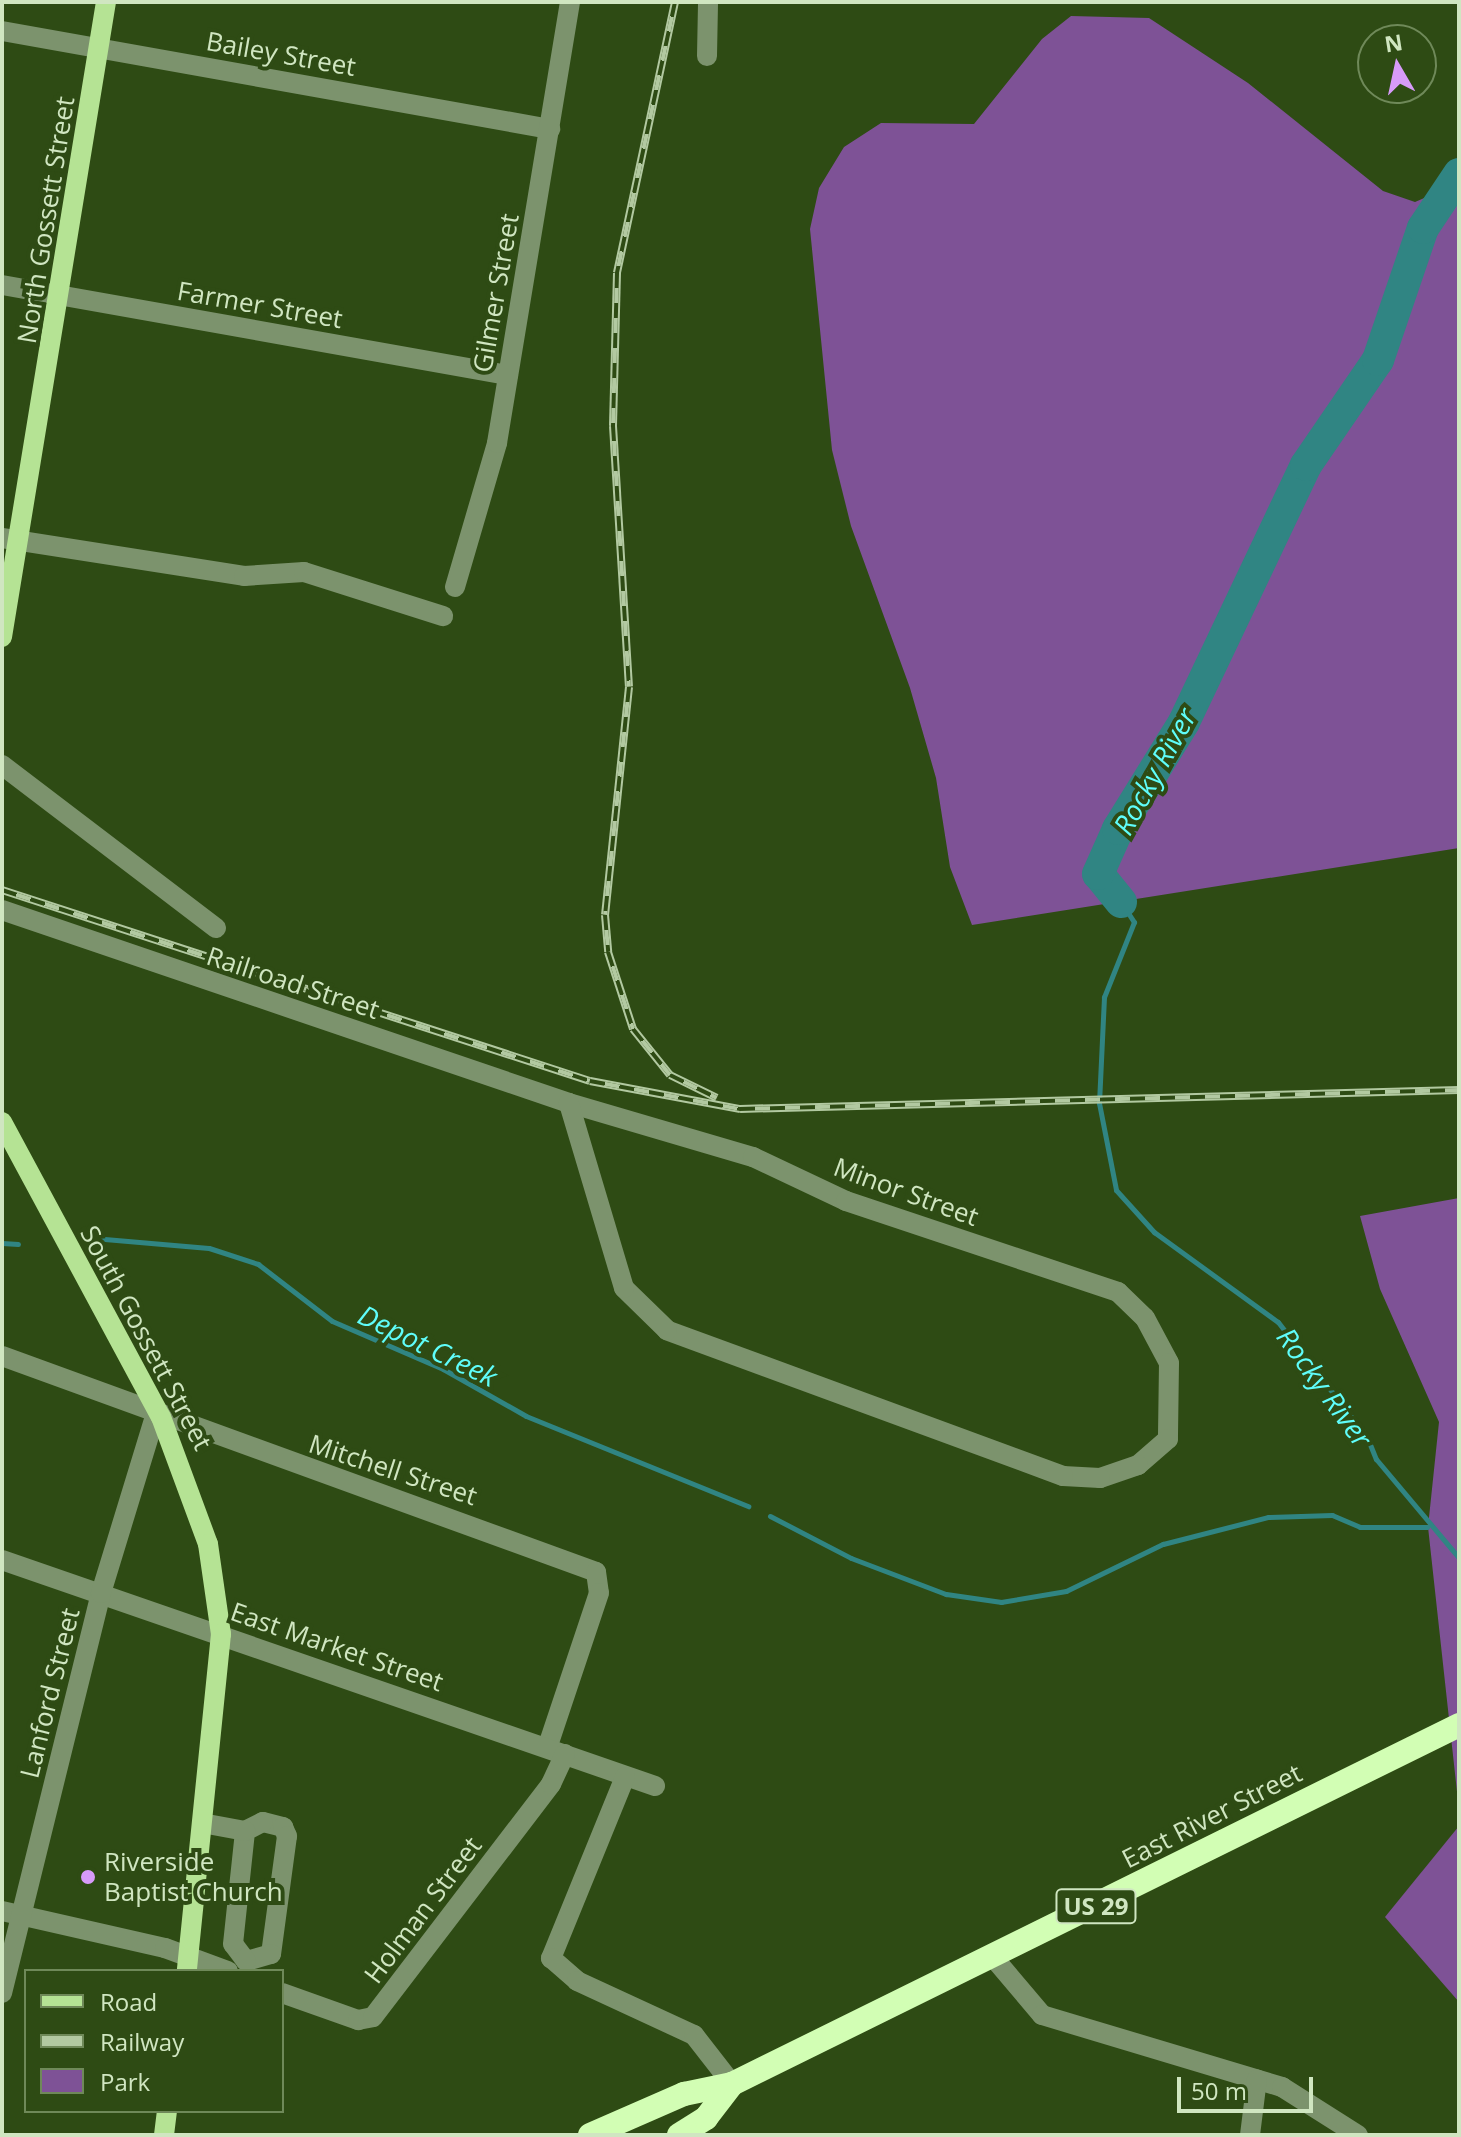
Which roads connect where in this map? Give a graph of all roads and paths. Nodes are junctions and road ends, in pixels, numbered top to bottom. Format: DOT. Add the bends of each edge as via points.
graph roads {
  1 [pos="106,2"];
  2 [pos="570,2"];
  3 [pos="708,2"];
  4 [pos="2,31"];
  5 [pos="100,47"];
  6 [pos="707,56"];
  7 [pos="550,129"];
  8 [pos="2,285"];
  9 [pos="62,296"];
  10 [pos="508,375"];
  11 [pos="11,540"];
  12 [pos="455,587"];
  13 [pos="443,616"];
  14 [pos="2,637"];
  15 [pos="2,765"];
  16 [pos="2,910"];
  17 [pos="216,928"];
  18 [pos="569,1103"];
  19 [pos="2,1122"];
  20 [pos="2,1356"];
  21 [pos="157,1410"];
  22 [pos="2,1560"];
  23 [pos="101,1593"];
  24 [pos="221,1634"];
  25 [pos="1459,1725"];
  26 [pos="556,1751"];
  27 [pos="625,1777"];
  28 [pos="655,1786"];
  29 [pos="202,1823"];
  30 [pos="245,1831"];
  31 [pos="2,1911"];
  32 [pos="23,1918"];
  33 [pos="233,1944"];
  34 [pos="993,1957"];
  35 [pos="188,1964"];
  36 [pos="220,1969"];
  37 [pos="227,1969"];
  38 [pos="2,1993"];
  39 [pos="284,1994"];
  40 [pos="1257,2079"];
  41 [pos="732,2084"];
  42 [pos="167,2113"];
  43 [pos="164,2135"];
  44 [pos="590,2135"];
  45 [pos="679,2135"];
  46 [pos="1250,2135"];
  47 [pos="1358,2135"];
  1 -- 5 [label="main road, North Gossett Street"];
  2 -- 7 [label="street, Gilmer Street"];
  3 -- 6 [label="street"];
  4 -- 5 [label="street, Bailey Street"];
  5 -- 7 [label="street, Bailey Street"];
  5 -- 9 [label="main road, North Gossett Street"];
  7 -- 10 [label="street, Gilmer Street"];
  8 -- 9 [label="street, Farmer Street"];
  9 -- 10 [label="street, Farmer Street"];
  9 -- 11 [label="main road, North Gossett Street"];
  10 -- 12 [label="street, Gilmer Street" via="497,443"];
  11 -- 13 [label="street" via="244,576 304,572"];
  11 -- 14 [label="main road"];
  15 -- 17 [label="street"];
  16 -- 18 [label="street, Railroad Street"];
  18 -- 18 [label="street, Minor Street" via="624,1288 667,1330 1063,1476 1100,1478 1138,1465 1168,1439 1169,1363 1145,1318 1118,1292 846,1201 753,1157"];
  19 -- 21 [label="main road, South Gossett Street"];
  20 -- 21 [label="street, Mitchell Street"];
  21 -- 23 [label="street, Lanford Street"];
  21 -- 24 [label="main road, South Gossett Street" via="185,1467 208,1544"];
  21 -- 26 [label="street, Mitchell Street" via="222,1441 545,1548 596,1572 599,1593"];
  22 -- 23 [label="street, East Market Street"];
  23 -- 24 [label="street, East Market Street"];
  23 -- 32 [label="street, Lanford Street"];
  24 -- 26 [label="street, East Market Street"];
  24 -- 29 [label="main road, South Gossett Street"];
  25 -- 34 [label="highway, East River Street / US 29"];
  26 -- 27 [label="street, East Market Street"];
  26 -- 39 [label="street, Holman Street" via="551,1784 373,2017 358,2020"];
  27 -- 28 [label="street, East Market Street"];
  27 -- 41 [label="street" via="551,1958 577,1981 694,2035"];
  29 -- 30 [label="street"];
  29 -- 35 [label="main road, South Gossett Street"];
  30 -- 33 [label="street"];
  30 -- 33 [label="street" via="263,1822 283,1827 287,1836 271,1954 246,1961"];
  31 -- 32 [label="street"];
  32 -- 35 [label="street"];
  32 -- 38 [label="street, Lanford Street"];
  33 -- 37 [label="street"];
  34 -- 40 [label="street" via="1042,2015"];
  34 -- 41 [label="highway, East River Street / US 29"];
  35 -- 36 [label="street"];
  40 -- 46 [label="street"];
  40 -- 47 [label="street"];
  41 -- 44 [label="highway, East River Street / US 29" via="684,2094"];
  41 -- 45 [label="highway, East River Street / US 29" via="706,2118"];
  42 -- 43 [label="main road"];
}
